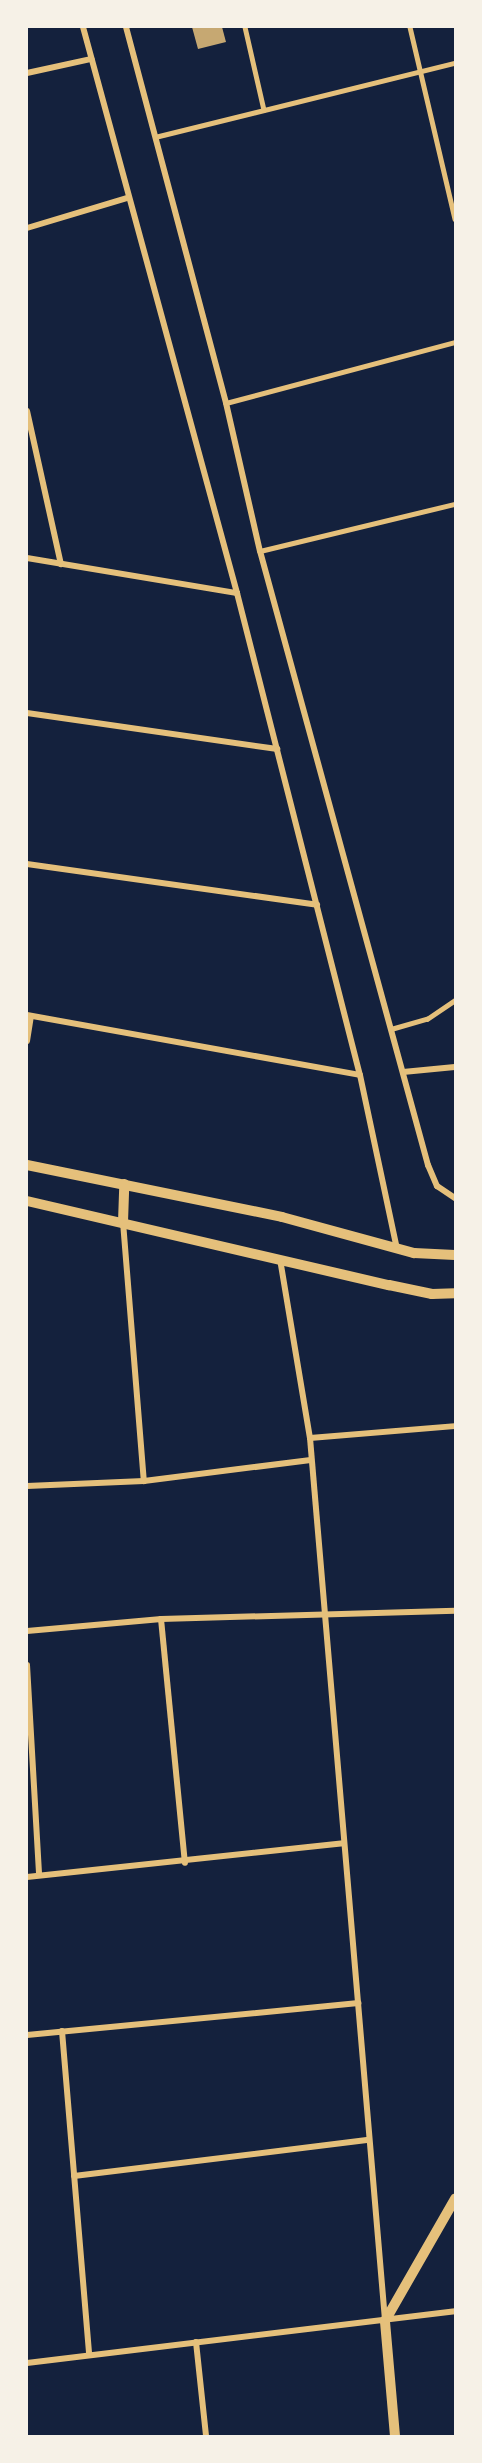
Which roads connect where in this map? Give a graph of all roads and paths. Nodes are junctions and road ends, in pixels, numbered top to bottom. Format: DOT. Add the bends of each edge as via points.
graph roads {
  1 [pos="83,27"];
  2 [pos="126,27"];
  3 [pos="245,27"];
  4 [pos="410,27"];
  5 [pos="91,58"];
  6 [pos="455,63"];
  7 [pos="420,72"];
  8 [pos="27,73"];
  9 [pos="264,110"];
  10 [pos="155,137"];
  11 [pos="128,198"];
  12 [pos="455,219"];
  13 [pos="27,228"];
  14 [pos="455,342"];
  15 [pos="226,403"];
  16 [pos="27,411"];
  17 [pos="455,504"];
  18 [pos="260,551"];
  19 [pos="27,558"];
  20 [pos="61,564"];
  21 [pos="237,593"];
  22 [pos="27,713"];
  23 [pos="277,749"];
  24 [pos="27,864"];
  25 [pos="317,905"];
  26 [pos="455,1000"];
  27 [pos="29,1016"];
  28 [pos="391,1029"];
  29 [pos="27,1041"];
  30 [pos="455,1067"];
  31 [pos="403,1072"];
  32 [pos="360,1075"];
  33 [pos="27,1164"];
  34 [pos="124,1184"];
  35 [pos="455,1198"];
  36 [pos="27,1201"];
  37 [pos="123,1222"];
  38 [pos="397,1249"];
  39 [pos="455,1255"];
  40 [pos="279,1258"];
  41 [pos="455,1293"];
  42 [pos="455,1426"];
  43 [pos="310,1438"];
  44 [pos="311,1460"];
  45 [pos="144,1481"];
  46 [pos="27,1486"];
  47 [pos="455,1611"];
  48 [pos="323,1614"];
  49 [pos="161,1619"];
  50 [pos="27,1631"];
  51 [pos="27,1665"];
  52 [pos="343,1844"];
  53 [pos="185,1863"];
  54 [pos="39,1875"];
  55 [pos="27,1877"];
  56 [pos="358,2002"];
  57 [pos="62,2031"];
  58 [pos="27,2035"];
  59 [pos="369,2140"];
  60 [pos="74,2176"];
  61 [pos="455,2199"];
  62 [pos="455,2311"];
  63 [pos="385,2321"];
  64 [pos="196,2342"];
  65 [pos="89,2355"];
  66 [pos="27,2363"];
  67 [pos="206,2436"];
  68 [pos="395,2436"];
  1 -- 5 [label="street"];
  2 -- 10 [label="street"];
  3 -- 9 [label="lane"];
  4 -- 7 [label="lane"];
  5 -- 8 [label="street"];
  5 -- 11 [label="street"];
  6 -- 7 [label="lane"];
  7 -- 9 [label="lane"];
  7 -- 12 [label="lane"];
  9 -- 10 [label="lane"];
  10 -- 15 [label="street"];
  11 -- 13 [label="street"];
  11 -- 21 [label="street"];
  14 -- 15 [label="lane"];
  15 -- 18 [label="street"];
  16 -- 20 [label="street"];
  17 -- 18 [label="lane"];
  18 -- 28 [label="street"];
  19 -- 20 [label="street"];
  20 -- 21 [label="street"];
  21 -- 23 [label="street"];
  22 -- 23 [label="street"];
  23 -- 25 [label="street"];
  24 -- 25 [label="street"];
  25 -- 32 [label="street"];
  26 -- 28 [label="lane" via="427,1018"];
  27 -- 29 [label="street"];
  27 -- 32 [label="street"];
  28 -- 31 [label="street"];
  30 -- 31 [label="street"];
  31 -- 35 [label="street" via="428,1165 437,1186"];
  32 -- 38 [label="street"];
  33 -- 34 [label="street"];
  34 -- 37 [label="street"];
  34 -- 38 [label="street" via="282,1217"];
  36 -- 37 [label="street"];
  37 -- 40 [label="street"];
  37 -- 45 [label="street"];
  38 -- 39 [label="street"];
  40 -- 41 [label="street" via="422,1291"];
  40 -- 43 [label="street"];
  42 -- 43 [label="street"];
  43 -- 44 [label="street"];
  44 -- 45 [label="street"];
  44 -- 48 [label="street"];
  45 -- 46 [label="street"];
  47 -- 48 [label="street"];
  48 -- 49 [label="street"];
  48 -- 52 [label="street"];
  49 -- 50 [label="street"];
  49 -- 53 [label="street"];
  51 -- 54 [label="street"];
  52 -- 53 [label="street"];
  52 -- 56 [label="street"];
  53 -- 54 [label="street"];
  54 -- 55 [label="street"];
  56 -- 57 [label="street"];
  56 -- 59 [label="street"];
  57 -- 58 [label="street"];
  57 -- 60 [label="street"];
  59 -- 60 [label="street"];
  59 -- 63 [label="street"];
  60 -- 65 [label="street"];
  61 -- 63 [label="street"];
  62 -- 63 [label="street"];
  63 -- 64 [label="street"];
  63 -- 68 [label="street"];
  64 -- 65 [label="street"];
  64 -- 67 [label="street"];
  65 -- 66 [label="street"];
}
